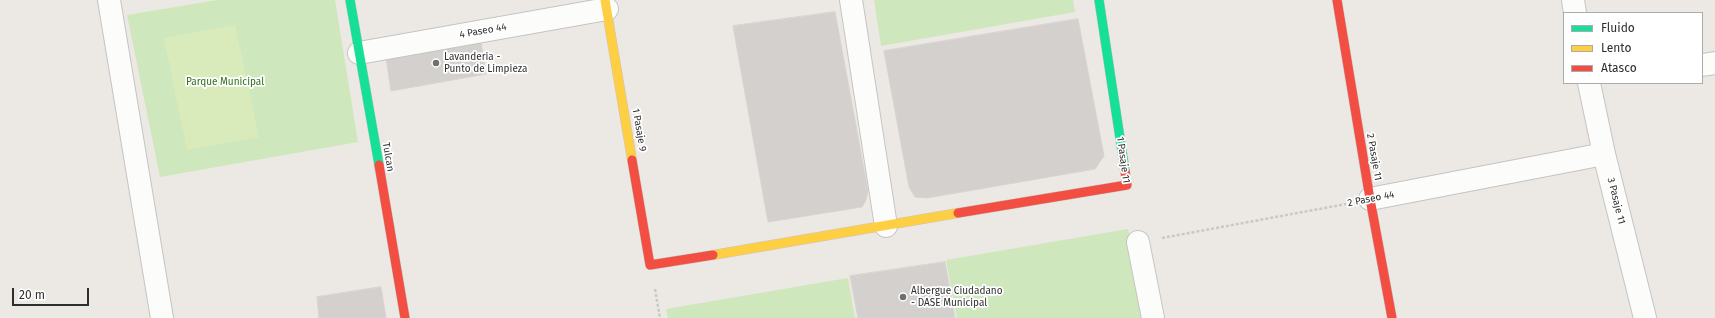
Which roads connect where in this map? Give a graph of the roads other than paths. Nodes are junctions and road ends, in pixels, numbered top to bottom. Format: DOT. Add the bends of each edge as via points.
graph roads {
  1 [pos="109,0"];
  2 [pos="350,0"];
  3 [pos="851,0"];
  4 [pos="1099,0"];
  5 [pos="1337,0"];
  6 [pos="1573,0"];
  7 [pos="606,4"];
  8 [pos="1575,12"];
  9 [pos="359,53"];
  10 [pos="1715,63"];
  11 [pos="1703,65"];
  12 [pos="1594,84"];
  13 [pos="1604,154"];
  14 [pos="1370,199"];
  15 [pos="886,226"];
  16 [pos="1138,242"];
  17 [pos="162,318"];
  18 [pos="405,318"];
  19 [pos="1153,318"];
  20 [pos="1392,318"];
  21 [pos="1645,318"];
  1 -- 17 [label="street"];
  2 -- 9 [label="street, Tulcan"];
  3 -- 15 [label="street"];
  4 -- 15 [label="street, 1 Pasaje 11" via="1126,185"];
  5 -- 14 [label="street, 2 Pasaje 11"];
  6 -- 8 [label="street"];
  7 -- 9 [label="street, 4 Paseo 44"];
  7 -- 15 [label="street, 1 Pasaje 9" via="650,265"];
  9 -- 18 [label="street, Tulcan"];
  10 -- 11 [label="street"];
  12 -- 13 [label="street, 3 Pasaje 11"];
  13 -- 14 [label="street, 2 Paseo 44"];
  13 -- 21 [label="street, 3 Pasaje 11"];
  14 -- 20 [label="street, 2 Pasaje 11"];
  16 -- 19 [label="street"];
}
